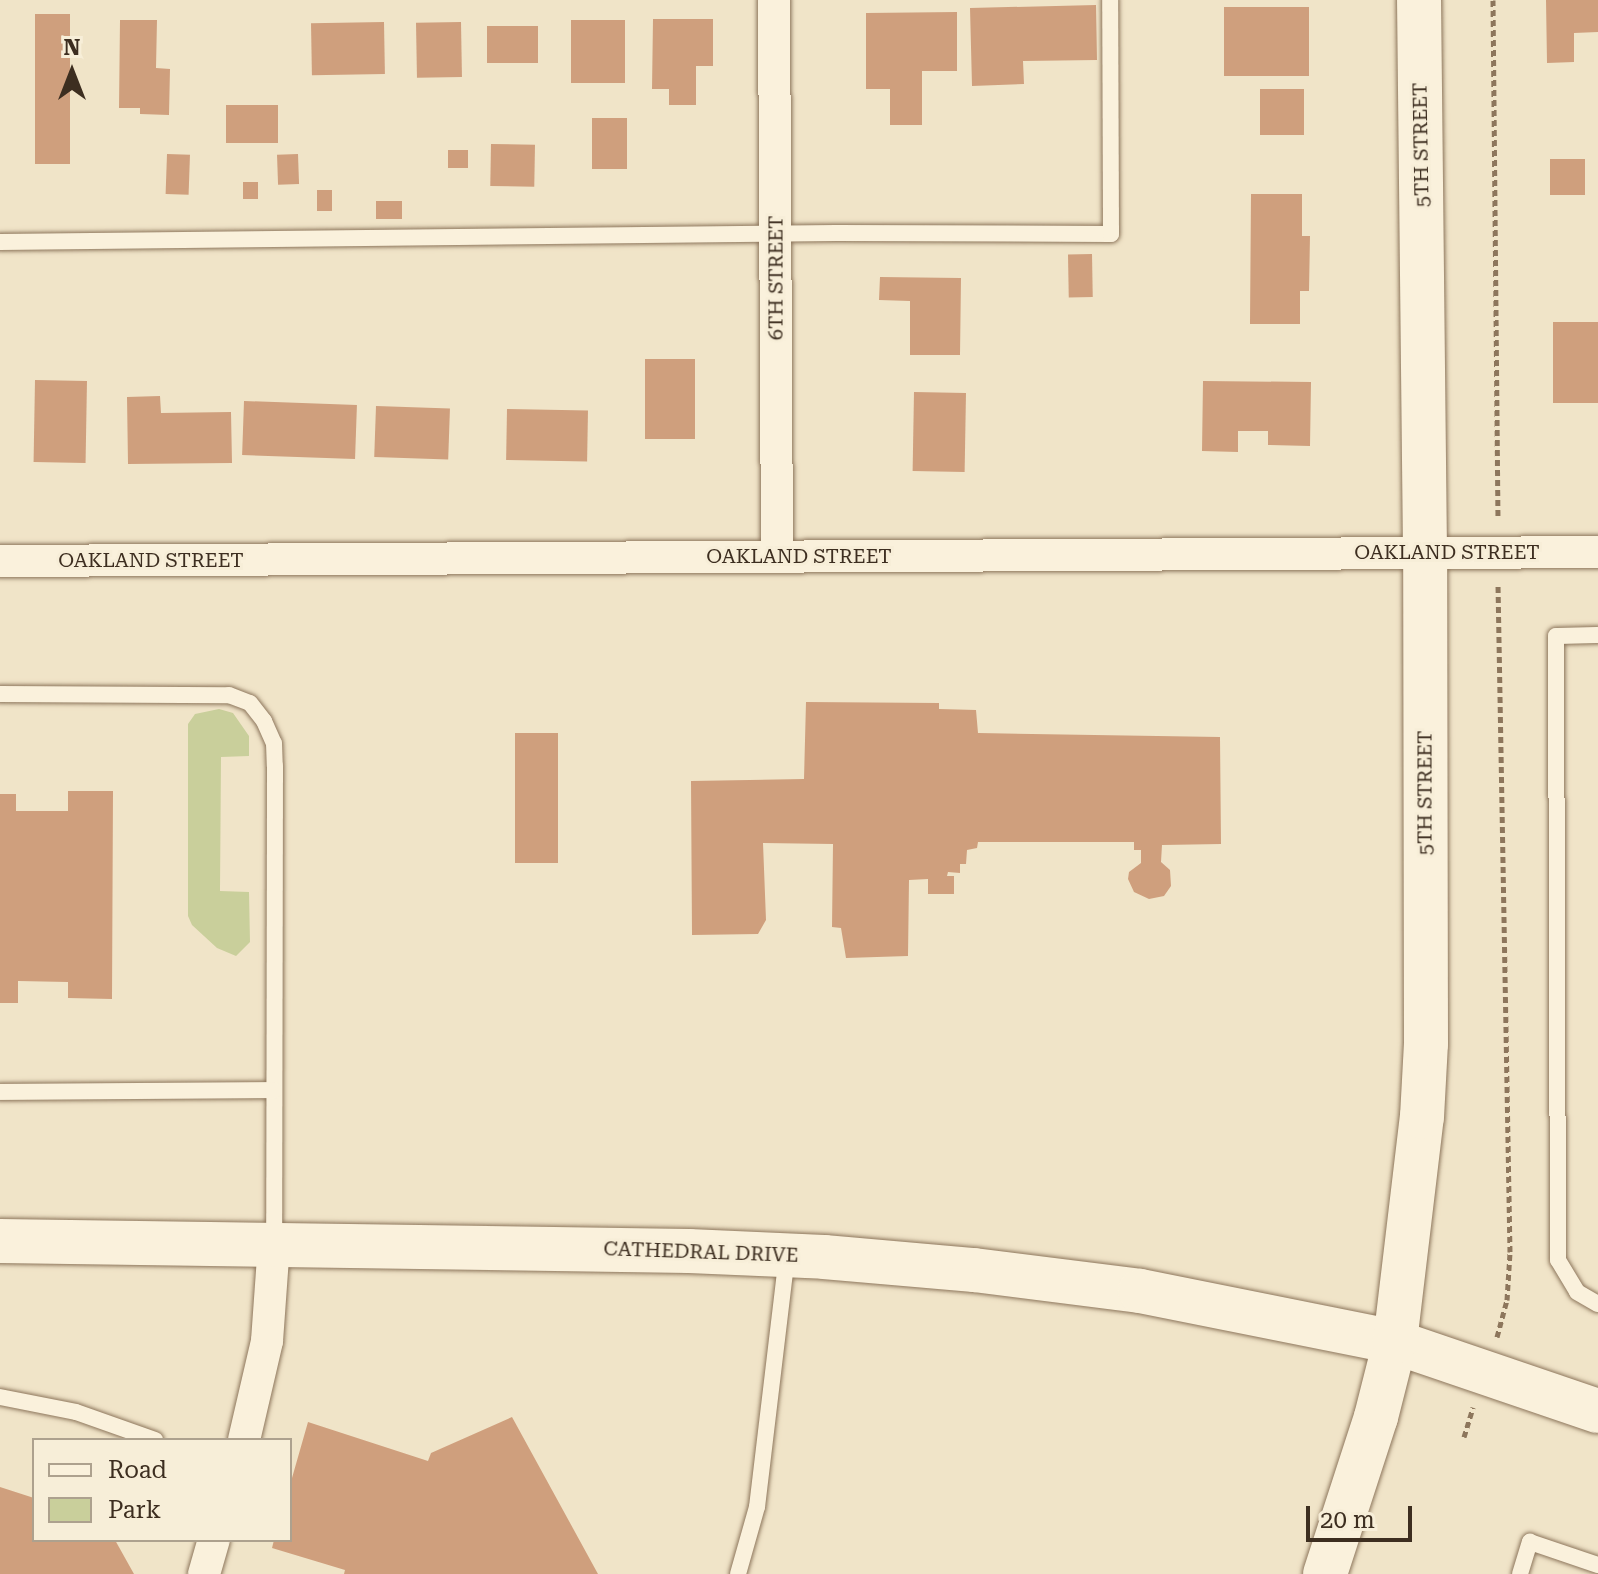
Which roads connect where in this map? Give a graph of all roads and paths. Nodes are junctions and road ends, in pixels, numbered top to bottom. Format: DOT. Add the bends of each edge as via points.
graph roads {
  1 [pos="774,0"];
  2 [pos="1110,0"];
  3 [pos="1419,0"];
  4 [pos="1493,0"];
  5 [pos="776,234"];
  6 [pos="0,242"];
  7 [pos="1425,552"];
  8 [pos="1498,552"];
  9 [pos="1598,552"];
  10 [pos="777,556"];
  11 [pos="0,561"];
  12 [pos="1598,635"];
  13 [pos="0,694"];
  14 [pos="274,1090"];
  15 [pos="0,1092"];
  16 [pos="0,1241"];
  17 [pos="274,1243"];
  18 [pos="788,1255"];
  19 [pos="1598,1304"];
  20 [pos="1395,1342"];
  21 [pos="1485,1373"];
  22 [pos="0,1397"];
  23 [pos="1598,1411"];
  24 [pos="1464,1437"];
  25 [pos="149,1438"];
  26 [pos="244,1438"];
  27 [pos="213,1542"];
  28 [pos="1598,1565"];
  29 [pos="204,1574"];
  30 [pos="738,1574"];
  31 [pos="1325,1574"];
  32 [pos="1520,1574"];
  1 -- 5 [label="street, 6TH STREET"];
  2 -- 5 [label="lane" via="1111,234"];
  3 -- 7 [label="main road, 5TH STREET"];
  4 -- 8 [label="path"];
  5 -- 6 [label="lane"];
  5 -- 10 [label="street, 6TH STREET"];
  7 -- 8 [label="street, OAKLAND STREET"];
  7 -- 10 [label="street, OAKLAND STREET"];
  7 -- 20 [label="main road, 5TH STREET" via="1426,1044 1414,1202"];
  8 -- 9 [label="street, OAKLAND STREET"];
  8 -- 21 [label="path" via="1510,1252 1503,1316"];
  10 -- 11 [label="street, OAKLAND STREET"];
  12 -- 19 [label="lane" via="1556,636 1558,1260 1577,1292"];
  13 -- 14 [label="lane" via="229,695 250,703 264,721 274,743 275,766"];
  14 -- 15 [label="lane"];
  14 -- 17 [label="lane"];
  16 -- 17 [label="main road, CATHEDRAL DRIVE"];
  17 -- 18 [label="main road, CATHEDRAL DRIVE"];
  17 -- 26 [label="street" via="267,1341"];
  18 -- 20 [label="main road, CATHEDRAL DRIVE" via="1125,1289"];
  18 -- 30 [label="lane" via="757,1507"];
  20 -- 21 [label="main road, CATHEDRAL DRIVE"];
  20 -- 31 [label="main road, 5TH STREET"];
  21 -- 23 [label="main road, CATHEDRAL DRIVE"];
  21 -- 24 [label="path"];
  22 -- 25 [label="lane" via="76,1412"];
  27 -- 29 [label="street"];
  28 -- 32 [label="lane" via="1530,1542"];
}
